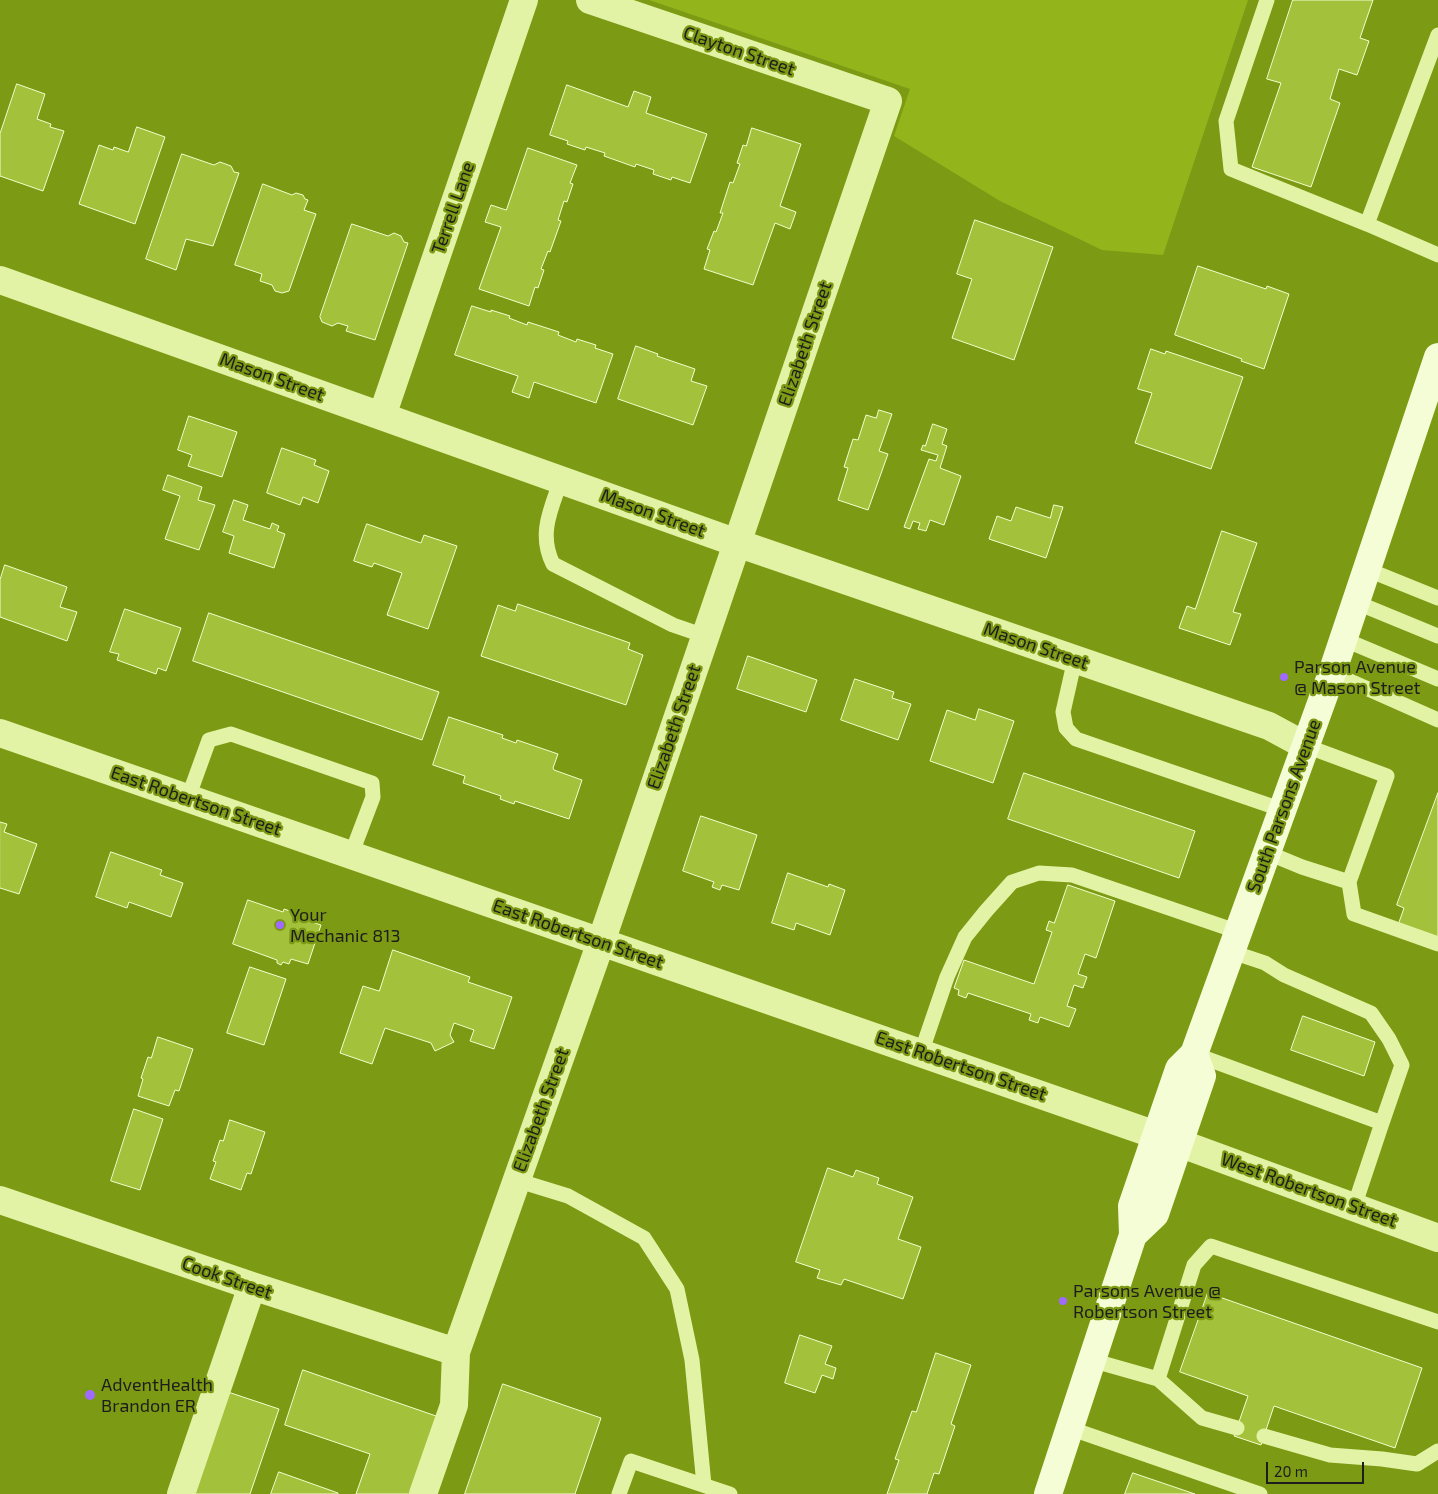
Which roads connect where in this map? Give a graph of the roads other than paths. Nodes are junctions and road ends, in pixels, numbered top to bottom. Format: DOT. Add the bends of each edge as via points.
graph roads {
  1 [pos="524,0"];
  2 [pos="590,0"];
  3 [pos="1266,0"];
  4 [pos="1438,35"];
  5 [pos="888,101"];
  6 [pos="1367,224"];
  7 [pos="1438,255"];
  8 [pos="0,280"];
  9 [pos="1438,357"];
  10 [pos="382,416"];
  11 [pos="561,480"];
  12 [pos="737,543"];
  13 [pos="1366,569"];
  14 [pos="1438,598"];
  15 [pos="1355,602"];
  16 [pos="705,636"];
  17 [pos="1438,636"];
  18 [pos="1343,639"];
  19 [pos="1075,659"];
  20 [pos="1332,673"];
  21 [pos="1438,679"];
  22 [pos="1438,720"];
  23 [pos="0,733"];
  24 [pos="1306,746"];
  25 [pos="188,798"];
  26 [pos="1283,810"];
  27 [pos="1268,853"];
  28 [pos="351,855"];
  29 [pos="1349,882"];
  30 [pos="601,942"];
  31 [pos="1235,942"];
  32 [pos="1438,944"];
  33 [pos="921,1052"];
  34 [pos="1194,1054"];
  35 [pos="1382,1123"];
  36 [pos="1168,1139"];
  37 [pos="516,1180"];
  38 [pos="0,1200"];
  39 [pos="1354,1207"];
  40 [pos="1438,1238"];
  41 [pos="252,1286"];
  42 [pos="1438,1322"];
  43 [pos="456,1352"];
  44 [pos="1091,1360"];
  45 [pos="1158,1379"];
  46 [pos="1069,1428"];
  47 [pos="1237,1428"];
  48 [pos="1264,1436"];
  49 [pos="1438,1451"];
  50 [pos="704,1485"];
  51 [pos="181,1494"];
  52 [pos="423,1494"];
  53 [pos="619,1494"];
  54 [pos="730,1494"];
  55 [pos="1048,1494"];
  56 [pos="1260,1494"];
  1 -- 10 [label="street, Terrell Lane"];
  2 -- 5 [label="street, Clayton Street"];
  3 -- 6 [label="lane" via="1226,121 1231,169"];
  4 -- 6 [label="lane"];
  5 -- 12 [label="street, Elizabeth Street"];
  6 -- 7 [label="lane"];
  8 -- 10 [label="street, Mason Street"];
  9 -- 13 [label="street, South Parsons Avenue"];
  10 -- 11 [label="street, Mason Street"];
  11 -- 12 [label="street, Mason Street"];
  11 -- 16 [label="lane" via="545,535 546,551 553,564 673,625"];
  12 -- 16 [label="street, Elizabeth Street"];
  12 -- 19 [label="street, Mason Street"];
  13 -- 14 [label="lane"];
  13 -- 15 [label="street, South Parsons Avenue"];
  15 -- 17 [label="lane"];
  15 -- 18 [label="street, South Parsons Avenue"];
  16 -- 30 [label="street, Elizabeth Street"];
  18 -- 20 [label="street, South Parsons Avenue"];
  18 -- 21 [label="lane"];
  19 -- 24 [label="street, Mason Street" via="1269,726"];
  19 -- 26 [label="lane" via="1063,712 1066,728 1076,738"];
  20 -- 22 [label="lane"];
  20 -- 24 [label="street, South Parsons Avenue"];
  23 -- 25 [label="street, East Robertson Street"];
  24 -- 26 [label="street, South Parsons Avenue"];
  24 -- 29 [label="lane" via="1387,776"];
  25 -- 28 [label="street, East Robertson Street"];
  25 -- 28 [label="lane" via="209,740 231,734 372,783 373,797"];
  26 -- 27 [label="street, South Parsons Avenue"];
  27 -- 29 [label="lane"];
  27 -- 31 [label="street, South Parsons Avenue"];
  28 -- 30 [label="street, East Robertson Street"];
  29 -- 32 [label="lane" via="1354,914"];
  30 -- 33 [label="street, East Robertson Street"];
  30 -- 37 [label="street, Elizabeth Street"];
  31 -- 33 [label="lane" via="1072,875 1039,873 1012,882 965,937"];
  31 -- 34 [label="street, South Parsons Avenue"];
  31 -- 35 [label="lane" via="1284,975 1371,1014 1389,1039 1402,1066"];
  33 -- 36 [label="street, East Robertson Street"];
  34 -- 35 [label="lane"];
  34 -- 36 [label="street, South Parsons Avenue" via="1179,1069"];
  35 -- 39 [label="lane"];
  36 -- 39 [label="street, West Robertson Street"];
  36 -- 44 [label="street, South Parsons Avenue" via="1132,1206 1134,1236"];
  37 -- 43 [label="street, Elizabeth Street"];
  37 -- 50 [label="lane" via="568,1196 644,1238 677,1289 692,1360"];
  38 -- 41 [label="street, Cook Street"];
  39 -- 40 [label="street, West Robertson Street"];
  41 -- 43 [label="street, Cook Street"];
  41 -- 51 [label="street"];
  42 -- 45 [label="lane" via="1211,1246 1194,1265"];
  43 -- 52 [label="street, Elizabeth Street" via="454,1406"];
  44 -- 45 [label="lane"];
  44 -- 46 [label="street, South Parsons Avenue"];
  45 -- 47 [label="lane" via="1202,1418"];
  46 -- 55 [label="street, South Parsons Avenue"];
  46 -- 56 [label="lane"];
  48 -- 49 [label="lane" via="1330,1455 1417,1464"];
  50 -- 53 [label="lane" via="631,1461"];
  50 -- 54 [label="lane"];
}
